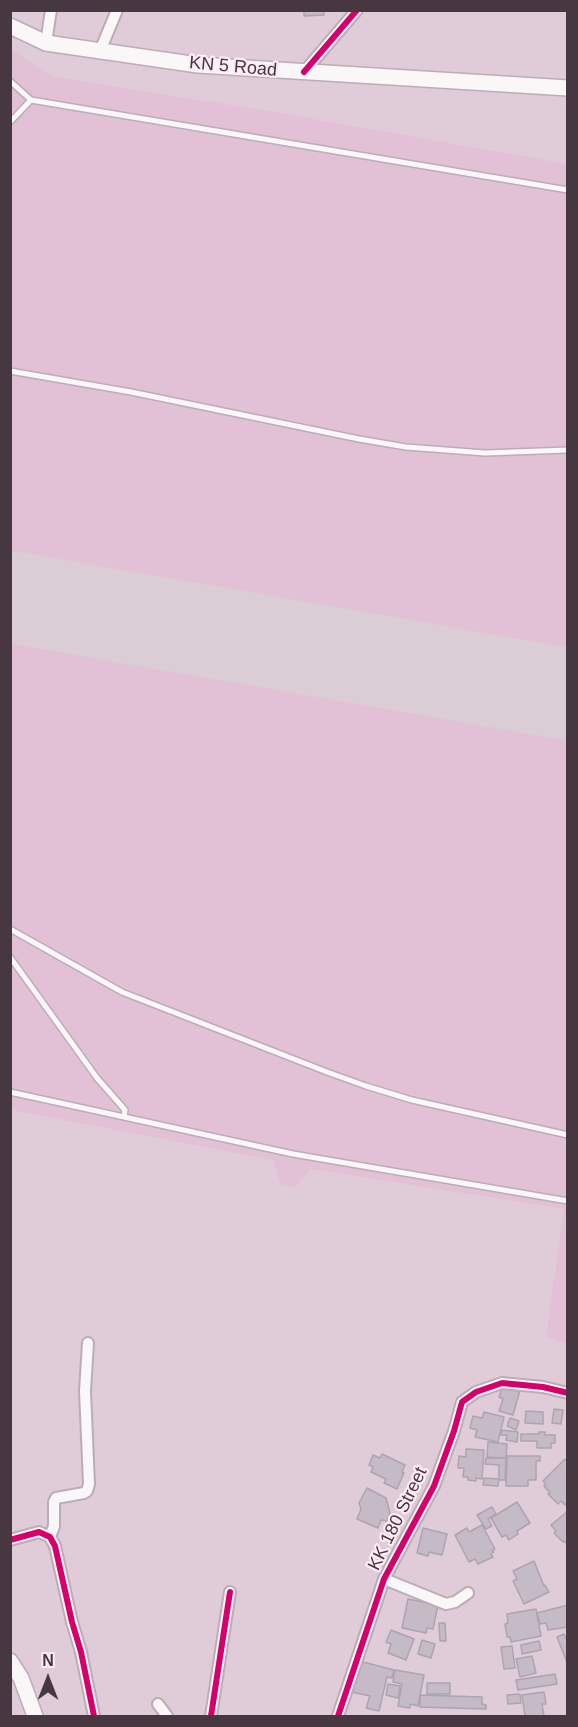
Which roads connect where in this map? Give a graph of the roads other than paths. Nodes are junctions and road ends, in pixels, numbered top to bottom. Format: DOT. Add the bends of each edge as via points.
graph roads {
  1 [pos="51,10"];
  2 [pos="117,10"];
  3 [pos="357,10"];
  4 [pos="10,26"];
  5 [pos="46,43"];
  6 [pos="100,51"];
  7 [pos="304,72"];
  8 [pos="10,81"];
  9 [pos="567,88"];
  10 [pos="31,100"];
  11 [pos="10,122"];
  12 [pos="567,190"];
  13 [pos="10,370"];
  14 [pos="567,450"];
  15 [pos="10,929"];
  16 [pos="10,957"];
  17 [pos="10,1092"];
  18 [pos="124,1117"];
  19 [pos="567,1135"];
  20 [pos="567,1201"];
  21 [pos="88,1343"];
  22 [pos="567,1393"];
  23 [pos="50,1537"];
  24 [pos="10,1540"];
  25 [pos="384,1579"];
  26 [pos="230,1592"];
  27 [pos="468,1593"];
  28 [pos="10,1661"];
  29 [pos="158,1704"];
  30 [pos="35,1716"];
  31 [pos="94,1716"];
  32 [pos="167,1716"];
  33 [pos="211,1716"];
  34 [pos="338,1716"];
  1 -- 5 [label="street"];
  2 -- 6 [label="street"];
  3 -- 7 [label="street"];
  4 -- 5 [label="main road, KN 5 Road"];
  5 -- 6 [label="main road, KN 5 Road"];
  6 -- 7 [label="main road, KN 5 Road" via="198,65"];
  7 -- 9 [label="main road, KN 5 Road"];
  8 -- 10 [label="lane"];
  10 -- 11 [label="lane"];
  10 -- 12 [label="lane"];
  13 -- 14 [label="lane" via="406,447 485,453"];
  15 -- 19 [label="lane" via="122,992 327,1072 412,1100"];
  16 -- 18 [label="lane" via="97,1078 125,1110"];
  17 -- 18 [label="lane"];
  18 -- 20 [label="lane" via="294,1154"];
  21 -- 23 [label="street" via="85,1391 89,1485 84,1493 56,1498"];
  22 -- 25 [label="street, KK 180 Street" via="502,1383 476,1392 462,1402 434,1486"];
  23 -- 24 [label="street" via="39,1532"];
  23 -- 31 [label="street" via="61,1565"];
  25 -- 27 [label="street" via="446,1604"];
  25 -- 34 [label="street, KK 180 Street"];
  26 -- 33 [label="street"];
  28 -- 30 [label="main road"];
  29 -- 32 [label="street"];
}
